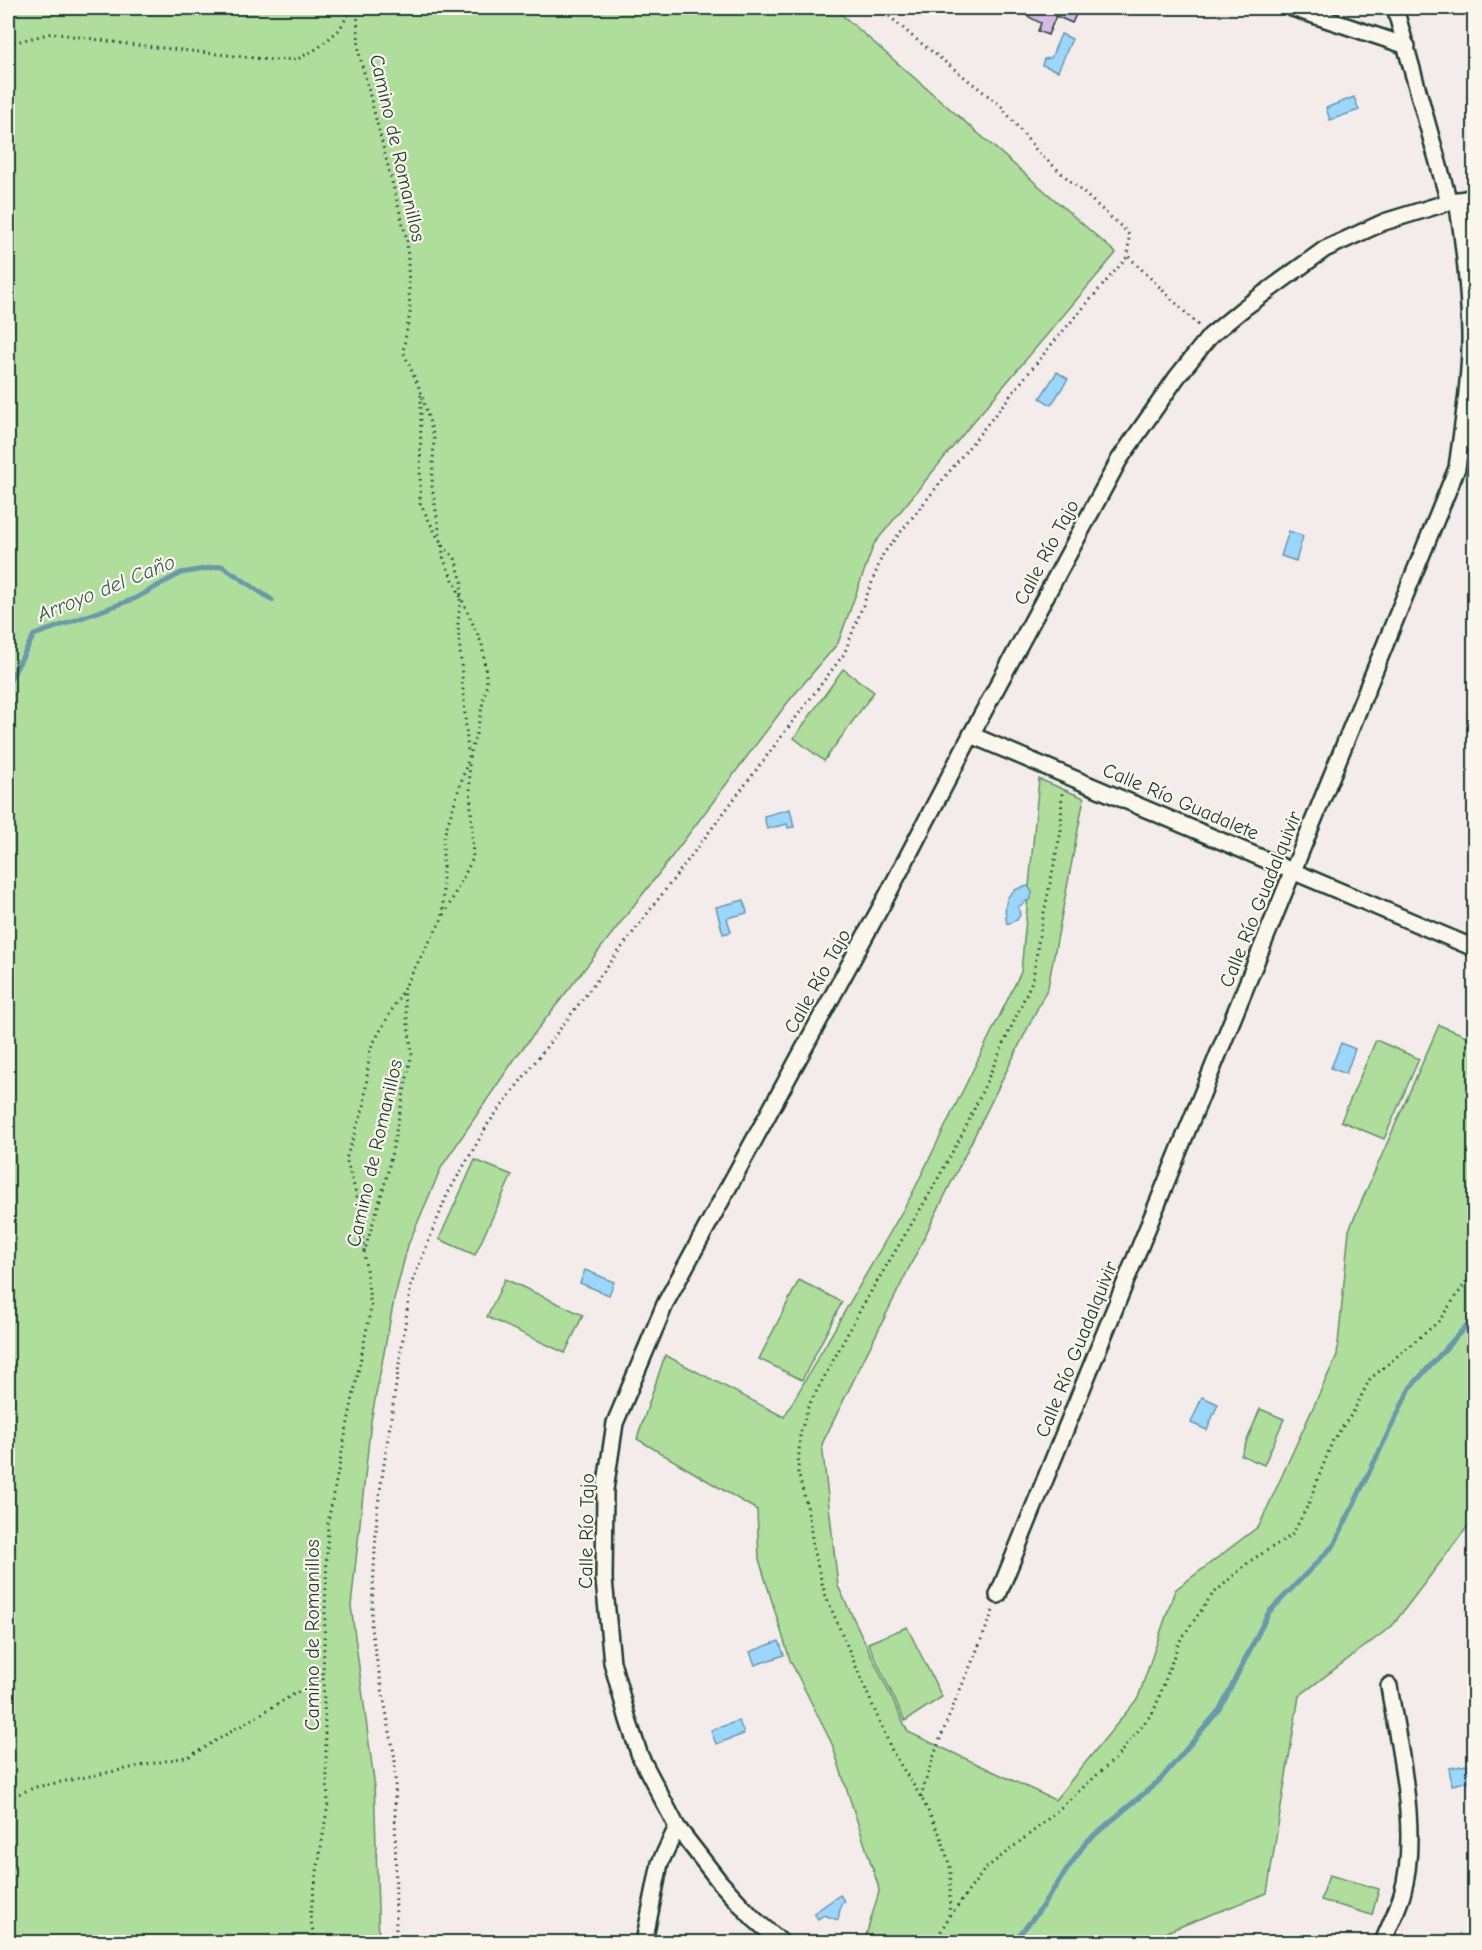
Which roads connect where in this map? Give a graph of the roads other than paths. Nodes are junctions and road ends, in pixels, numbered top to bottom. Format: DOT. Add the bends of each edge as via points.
graph roads {
  1 [pos="1292,8"];
  2 [pos="1395,8"];
  3 [pos="1407,46"];
  4 [pos="1474,197"];
  5 [pos="1453,201"];
  6 [pos="971,735"];
  7 [pos="1294,871"];
  8 [pos="1474,948"];
  9 [pos="998,1595"];
  10 [pos="1389,1686"];
  11 [pos="677,1827"];
  12 [pos="644,1942"];
  13 [pos="781,1942"];
  14 [pos="1383,1942"];
  1 -- 3 [label="street"];
  2 -- 3 [label="street, Calle Río Guadalquivir"];
  3 -- 5 [label="street, Calle Río Guadalquivir"];
  4 -- 5 [label="street, Calle Río Tajo"];
  5 -- 6 [label="street, Calle Río Tajo" via="1384,222 1325,249 1210,336 1119,460"];
  5 -- 7 [label="street, Calle Río Guadalquivir" via="1464,243 1470,333 1457,468"];
  6 -- 7 [label="street, Calle Río Guadalete"];
  6 -- 11 [label="street, Calle Río Tajo" via="666,1302 615,1422 604,1490 604,1580 612,1662 640,1756"];
  7 -- 8 [label="street, Calle Río Guadalete"];
  7 -- 9 [label="street, Calle Río Guadalquivir"];
  10 -- 14 [label="street" via="1408,1808 1409,1852 1402,1895"];
  11 -- 12 [label="street" via="660,1863"];
  11 -- 13 [label="street, Calle Río Tajo" via="719,1881"];
}
